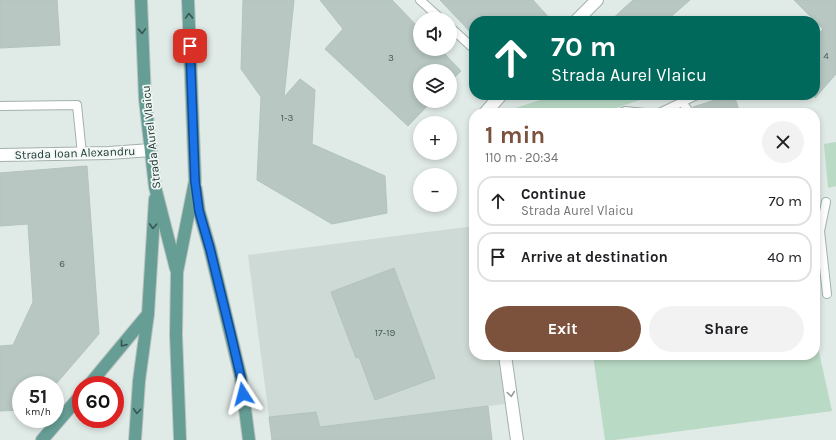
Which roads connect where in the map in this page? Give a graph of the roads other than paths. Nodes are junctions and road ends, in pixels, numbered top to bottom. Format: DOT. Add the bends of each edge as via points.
graph roads {
  1 [pos="141,0"];
  2 [pos="188,0"];
  3 [pos="420,0"];
  4 [pos="597,0"];
  5 [pos="433,12"];
  6 [pos="581,16"];
  7 [pos="457,33"];
  8 [pos="469,44"];
  9 [pos="497,100"];
  10 [pos="686,100"];
  11 [pos="682,102"];
  12 [pos="0,106"];
  13 [pos="489,108"];
  14 [pos="669,108"];
  15 [pos="686,108"];
  16 [pos="151,150"];
  17 [pos="82,154"];
  18 [pos="0,155"];
  19 [pos="195,181"];
  20 [pos="155,187"];
  21 [pos="826,202"];
  22 [pos="177,272"];
  23 [pos="827,294"];
  24 [pos="148,314"];
  25 [pos="506,360"];
  26 [pos="96,376"];
  27 [pos="72,405"];
  28 [pos="42,440"];
  29 [pos="135,440"];
  30 [pos="180,440"];
  31 [pos="250,440"];
  32 [pos="517,440"];
  1 -- 16 [label="main road, Strada Aurel Vlaicu, one-way" via="145,99"];
  19 -- 2 [label="main road, Strada Aurel Vlaicu, one-way"];
  3 -- 5 [label="lane"];
  4 -- 6 [label="street"];
  7 -- 8 [label="lane"];
  9 -- 13 [label="street"];
  10 -- 11 [label="lane"];
  11 -- 14 [label="lane"];
  11 -- 15 [label="lane"];
  12 -- 17 [label="lane" via="77,105"];
  16 -- 17 [label="street, Strada Ioan Alexandru"];
  16 -- 20 [label="main road, Strada Aurel Vlaicu"];
  17 -- 18 [label="street, Strada Ioan Alexandru"];
  19 -- 22 [label="main road, Strada Aurel Vlaicu"];
  19 -- 31 [label="main road" via="199,211 241,378"];
  20 -- 22 [label="main road, Strada Aurel Vlaicu"];
  20 -- 24 [label="main road, one-way"];
  21 -- 23 [label="lane" via="820,231"];
  22 -- 30 [label="main road, Strada Aurel Vlaicu" via="176,335"];
  24 -- 26 [label="main road, one-way"];
  24 -- 29 [label="main road, one-way" via="139,381"];
  25 -- 32 [label="street, one-way"];
  27 -- 28 [label="main road"];
}
